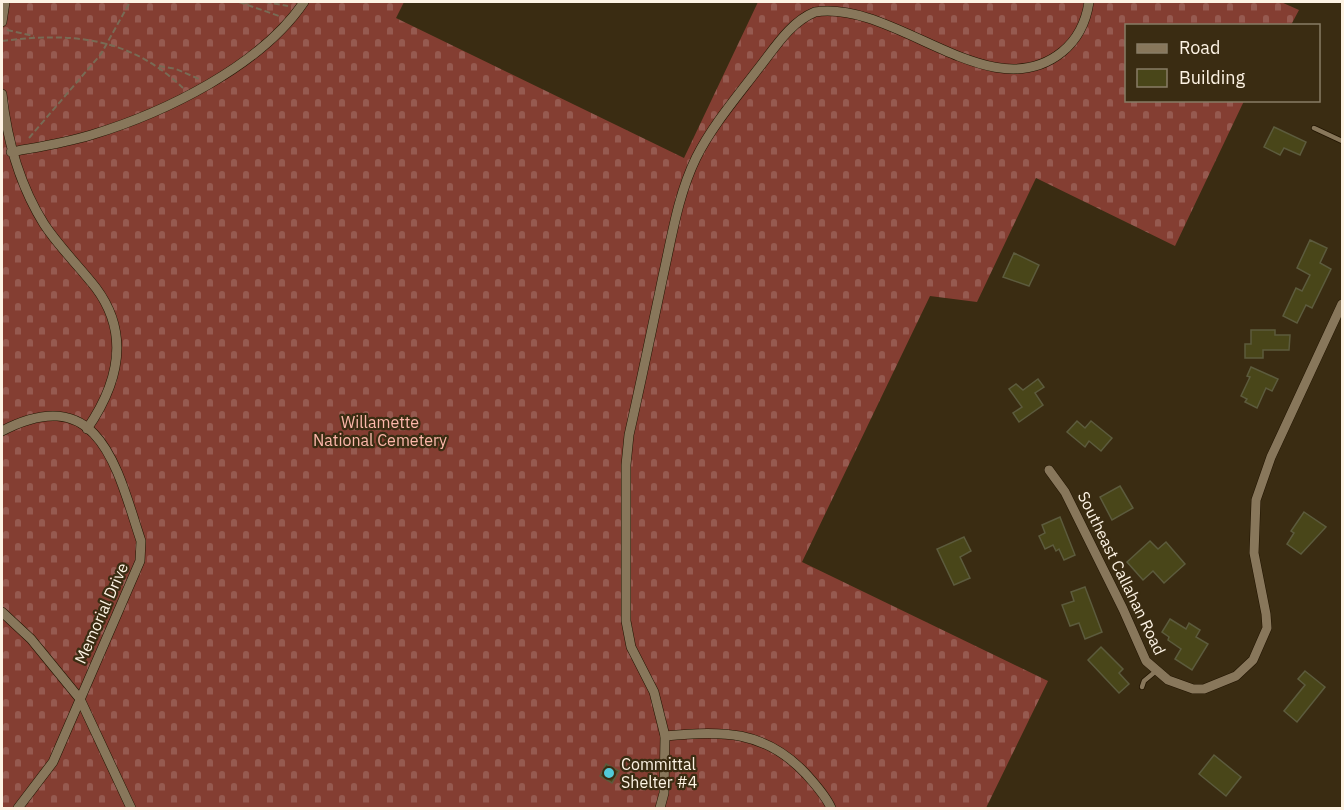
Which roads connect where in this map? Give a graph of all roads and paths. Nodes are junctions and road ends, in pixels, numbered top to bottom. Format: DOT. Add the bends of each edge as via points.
graph roads {
  1 [pos="5,2"];
  2 [pos="130,2"];
  3 [pos="239,2"];
  4 [pos="254,2"];
  5 [pos="265,2"];
  6 [pos="1089,2"];
  7 [pos="244,3"];
  8 [pos="302,5"];
  9 [pos="291,20"];
  10 [pos="2,22"];
  11 [pos="2,29"];
  12 [pos="37,37"];
  13 [pos="2,41"];
  14 [pos="108,44"];
  15 [pos="159,66"];
  16 [pos="207,84"];
  17 [pos="2,93"];
  18 [pos="189,94"];
  19 [pos="1314,128"];
  20 [pos="1342,141"];
  21 [pos="16,151"];
  22 [pos="1342,304"];
  23 [pos="87,429"];
  24 [pos="2,431"];
  25 [pos="1049,470"];
  26 [pos="2,612"];
  27 [pos="1156,671"];
  28 [pos="1142,687"];
  29 [pos="80,699"];
  30 [pos="665,736"];
  31 [pos="18,808"];
  32 [pos="131,808"];
  33 [pos="660,808"];
  34 [pos="831,808"];
  1 -- 10 [label="street"];
  2 -- 14 [label="path"];
  3 -- 7 [label="path"];
  4 -- 7 [label="path"];
  5 -- 8 [label="path"];
  6 -- 30 [label="street" via="1083,27 1069,46 1047,61 1022,67 988,61 865,9 841,6 813,13 786,35 708,137 688,176 676,215 627,450 627,634 654,692"];
  7 -- 9 [label="path"];
  8 -- 9 [label="street"];
  9 -- 16 [label="street" via="254,53"];
  11 -- 12 [label="path"];
  12 -- 13 [label="path"];
  12 -- 14 [label="path"];
  14 -- 15 [label="path"];
  14 -- 21 [label="path"];
  15 -- 16 [label="path" via="188,73"];
  15 -- 18 [label="path"];
  16 -- 18 [label="street"];
  17 -- 21 [label="street"];
  18 -- 21 [label="street" via="99,133"];
  19 -- 20 [label="lane"];
  21 -- 23 [label="street" via="44,224 97,291 110,315 117,347 115,375"];
  22 -- 27 [label="street, Southeast Callahan Road" via="1271,457 1256,500 1254,553 1267,621 1259,650 1246,669 1204,689 1182,686"];
  23 -- 24 [label="street, Memorial Drive" via="81,423 50,415 22,420"];
  23 -- 29 [label="street, Memorial Drive" via="98,436 113,459 142,551"];
  25 -- 27 [label="street, Southeast Callahan Road" via="1065,492 1146,661"];
  26 -- 29 [label="street" via="31,639"];
  27 -- 28 [label="lane"];
  29 -- 31 [label="street, Memorial Drive" via="53,762"];
  29 -- 32 [label="street"];
  30 -- 33 [label="street"];
  30 -- 34 [label="street" via="732,733 757,740 796,763"];
}
